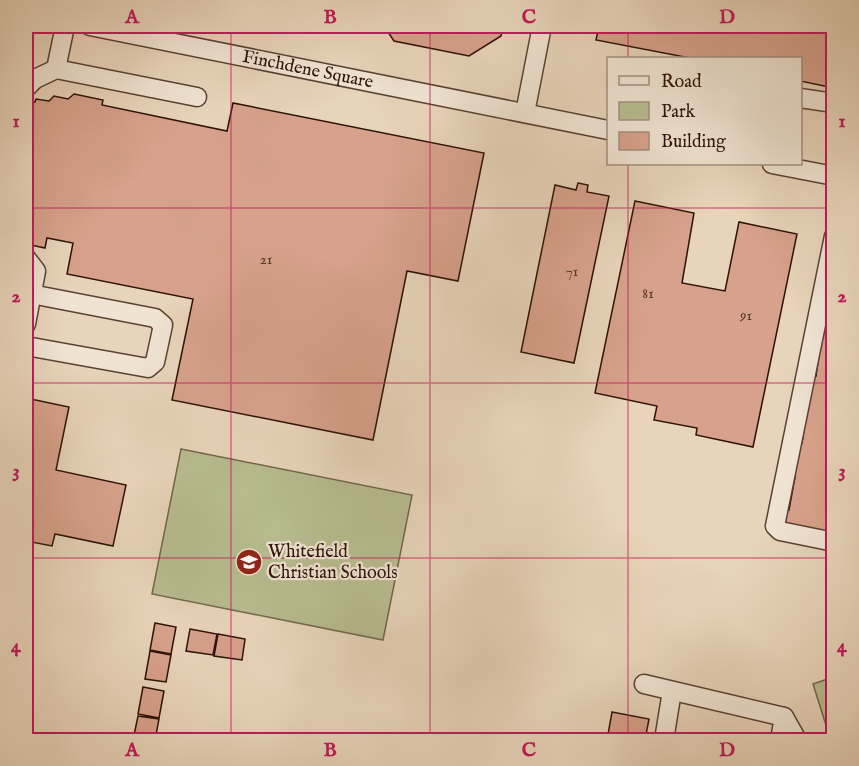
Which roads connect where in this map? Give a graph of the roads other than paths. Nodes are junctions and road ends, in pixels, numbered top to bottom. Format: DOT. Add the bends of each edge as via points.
graph roads {
  1 [pos="65,26"];
  2 [pos="90,26"];
  3 [pos="542,26"];
  4 [pos="56,69"];
  5 [pos="26,88"];
  6 [pos="197,97"];
  7 [pos="802,98"];
  8 [pos="834,103"];
  9 [pos="525,113"];
  10 [pos="607,130"];
  11 [pos="777,165"];
  12 [pos="834,176"];
  13 [pos="834,236"];
  14 [pos="26,258"];
  15 [pos="31,294"];
  16 [pos="26,324"];
  17 [pos="26,346"];
  18 [pos="834,542"];
  19 [pos="644,684"];
  20 [pos="672,691"];
  21 [pos="784,717"];
  22 [pos="664,741"];
  23 [pos="780,741"];
  24 [pos="797,741"];
  1 -- 4 [label="street"];
  2 -- 9 [label="street, Finchdene Square"];
  3 -- 9 [label="street"];
  4 -- 5 [label="street"];
  4 -- 6 [label="street"];
  7 -- 8 [label="street"];
  9 -- 10 [label="street, Finchdene Square"];
  11 -- 12 [label="street"];
  13 -- 18 [label="street" via="775,526 780,531"];
  14 -- 15 [label="street" via="36,271"];
  15 -- 16 [label="street"];
  15 -- 17 [label="street" via="155,318 163,325 155,362 148,368"];
  19 -- 20 [label="street"];
  20 -- 21 [label="street"];
  20 -- 22 [label="street"];
  21 -- 23 [label="street"];
  21 -- 24 [label="street"];
}
